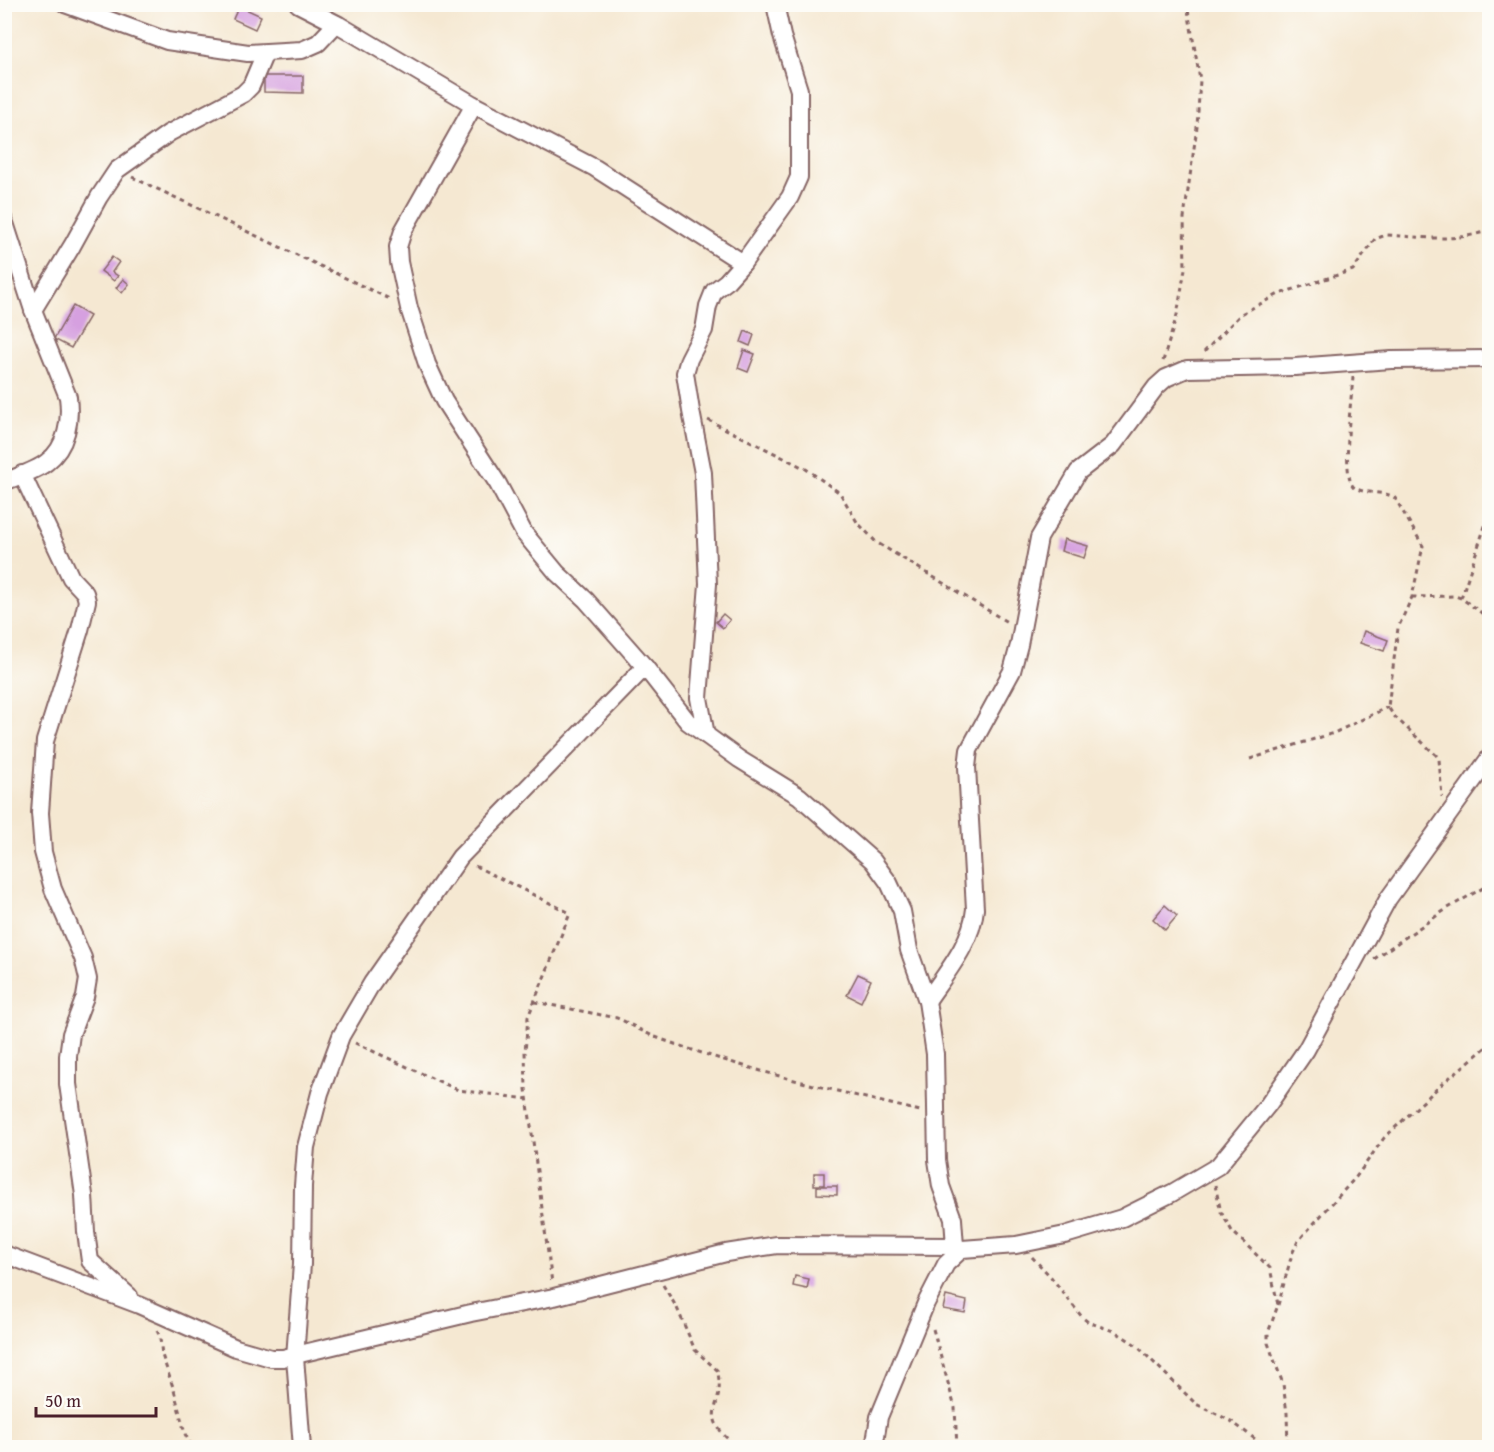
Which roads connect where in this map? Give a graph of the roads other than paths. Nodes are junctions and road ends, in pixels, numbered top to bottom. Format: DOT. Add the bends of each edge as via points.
graph roads {
  1 [pos="65,4"];
  2 [pos="298,4"];
  3 [pos="775,4"];
  4 [pos="336,24"];
  5 [pos="265,52"];
  6 [pos="474,105"];
  7 [pos="4,220"];
  8 [pos="743,262"];
  9 [pos="33,310"];
  10 [pos="1490,359"];
  11 [pos="22,474"];
  12 [pos="4,482"];
  13 [pos="645,667"];
  14 [pos="706,735"];
  15 [pos="1490,757"];
  16 [pos="927,1001"];
  17 [pos="959,1247"];
  18 [pos="4,1254"];
  19 [pos="146,1308"];
  20 [pos="295,1357"];
  21 [pos="302,1448"];
  22 [pos="874,1448"];
  1 -- 5 [label="street" via="167,41"];
  2 -- 4 [label="street"];
  3 -- 8 [label="street" via="799,90 799,177 790,197"];
  4 -- 5 [label="street" via="318,44 302,50"];
  4 -- 6 [label="street"];
  5 -- 9 [label="street" via="251,86 243,94 169,133 117,170"];
  6 -- 8 [label="street" via="595,168"];
  6 -- 13 [label="street" via="403,231 399,262 409,308 427,364 444,400 524,533"];
  7 -- 9 [label="street"];
  8 -- 14 [label="street" via="714,291 704,330 685,373 704,484 708,584 699,698"];
  9 -- 11 [label="street" via="70,409 62,444 48,462"];
  10 -- 16 [label="street" via="1187,369 1156,387 1113,445 1078,471 1039,538 1012,671 969,750 974,925"];
  11 -- 12 [label="street"];
  11 -- 19 [label="street" via="71,578 87,601 45,741 40,813 43,852 53,889 88,979 72,1034 68,1084 90,1261"];
  13 -- 14 [label="street" via="688,722"];
  13 -- 20 [label="street" via="460,857 372,983 341,1036 306,1147"];
  14 -- 16 [label="street" via="799,796 873,861 902,911 909,950"];
  15 -- 17 [label="street" via="1388,899 1306,1050 1218,1166 1122,1218 1016,1245"];
  16 -- 17 [label="street" via="935,1054 937,1160"];
  17 -- 20 [label="street" via="777,1245 726,1253"];
  17 -- 22 [label="street" via="926,1303 879,1417"];
  18 -- 19 [label="street"];
  19 -- 20 [label="street" via="236,1348 271,1358"];
  20 -- 21 [label="street"];
}
